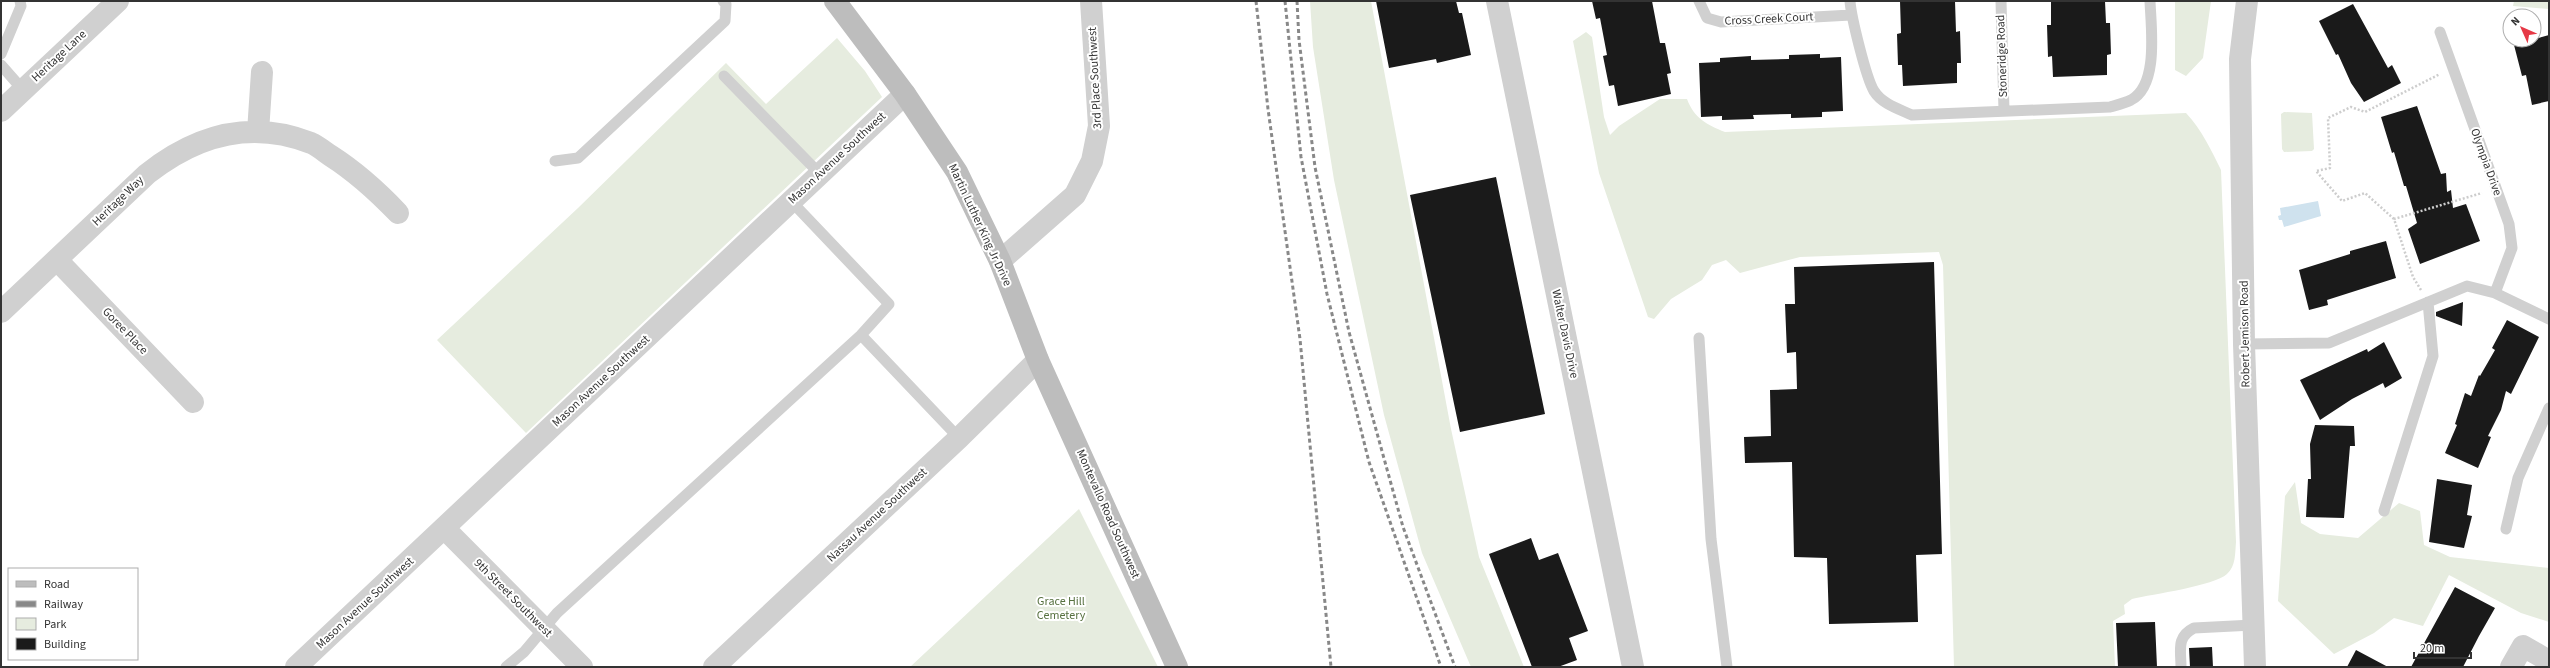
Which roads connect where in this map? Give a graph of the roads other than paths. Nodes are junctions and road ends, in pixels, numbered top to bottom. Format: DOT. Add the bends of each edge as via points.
graph roads {
  1 [pos="20,1"];
  2 [pos="118,1"];
  3 [pos="723,1"];
  4 [pos="836,1"];
  5 [pos="1091,1"];
  6 [pos="1497,1"];
  7 [pos="1699,1"];
  8 [pos="1850,1"];
  9 [pos="2001,1"];
  10 [pos="2150,1"];
  11 [pos="2247,1"];
  12 [pos="1851,15"];
  13 [pos="2440,32"];
  14 [pos="1,54"];
  15 [pos="1,65"];
  16 [pos="262,72"];
  17 [pos="724,76"];
  18 [pos="23,90"];
  19 [pos="905,94"];
  20 [pos="1,111"];
  21 [pos="2004,111"];
  22 [pos="258,132"];
  23 [pos="555,161"];
  24 [pos="820,174"];
  25 [pos="791,201"];
  26 [pos="398,213"];
  27 [pos="57,260"];
  28 [pos="1000,261"];
  29 [pos="2495,293"];
  30 [pos="2428,302"];
  31 [pos="1,312"];
  32 [pos="2549,319"];
  33 [pos="861,336"];
  34 [pos="1699,338"];
  35 [pos="2244,344"];
  36 [pos="1038,360"];
  37 [pos="194,402"];
  38 [pos="2549,408"];
  39 [pos="959,438"];
  40 [pos="2384,511"];
  41 [pos="444,528"];
  42 [pos="2506,529"];
  43 [pos="2253,625"];
  44 [pos="543,628"];
  45 [pos="2549,661"];
  46 [pos="296,667"];
  47 [pos="506,667"];
  48 [pos="582,667"];
  49 [pos="714,667"];
  50 [pos="1177,667"];
  51 [pos="1633,667"];
  52 [pos="1727,667"];
  53 [pos="2181,667"];
  54 [pos="2254,667"];
  55 [pos="2511,667"];
  1 -- 14 [label="lane" via="21,6"];
  2 -- 18 [label="street, Heritage Lane"];
  3 -- 23 [label="lane" via="726,4 726,21 578,158"];
  4 -- 19 [label="main road, Martin Luther King Jr Drive"];
  5 -- 28 [label="street, 3rd Place Southwest" via="1099,126 1092,161 1075,195"];
  6 -- 51 [label="street, Walter Davis Drive"];
  7 -- 12 [label="lane, Cross Creek Court" via="1707,18 1721,22"];
  8 -- 12 [label="lane"];
  9 -- 21 [label="lane, Stoneridge Road"];
  10 -- 21 [label="lane" via="2152,62 2146,82 2132,100 2110,107"];
  11 -- 35 [label="street, Robert Jemison Road" via="2240,59"];
  12 -- 21 [label="lane" via="1874,90 1888,104 1912,115"];
  13 -- 29 [label="lane, Olympia Drive" via="2509,224 2512,248"];
  15 -- 18 [label="lane"];
  16 -- 22 [label="street"];
  17 -- 24 [label="lane"];
  18 -- 20 [label="street, Heritage Lane"];
  19 -- 24 [label="street, Mason Avenue Southwest"];
  19 -- 28 [label="main road, Martin Luther King Jr Drive" via="957,172"];
  22 -- 26 [label="street, Heritage Way" via="311,143 355,171"];
  22 -- 27 [label="street, Heritage Way" via="225,134 201,140 162,162"];
  24 -- 25 [label="street, Mason Avenue Southwest"];
  25 -- 33 [label="lane" via="888,304"];
  25 -- 41 [label="street, Mason Avenue Southwest"];
  27 -- 31 [label="street, Heritage Way"];
  27 -- 37 [label="street, Goree Place"];
  28 -- 36 [label="main road, Martin Luther King Jr Drive"];
  29 -- 30 [label="lane" via="2467,286"];
  29 -- 32 [label="lane"];
  30 -- 35 [label="lane" via="2329,343"];
  30 -- 40 [label="lane" via="2433,356"];
  33 -- 39 [label="lane"];
  33 -- 44 [label="lane" via="562,607"];
  34 -- 52 [label="lane" via="1710,539"];
  35 -- 43 [label="street, Robert Jemison Road"];
  36 -- 39 [label="street, Nassau Avenue Southwest"];
  36 -- 50 [label="main road, Montevallo Road Southwest"];
  38 -- 42 [label="lane" via="2518,478"];
  39 -- 49 [label="street, Nassau Avenue Southwest"];
  41 -- 44 [label="street, 9th Street Southwest"];
  41 -- 46 [label="street, Mason Avenue Southwest"];
  43 -- 53 [label="lane" via="2194,628 2185,632 2181,639"];
  43 -- 54 [label="street, Robert Jemison Road"];
  44 -- 47 [label="lane" via="524,652"];
  44 -- 48 [label="street, 9th Street Southwest"];
  45 -- 55 [label="street" via="2523,646"];
}
